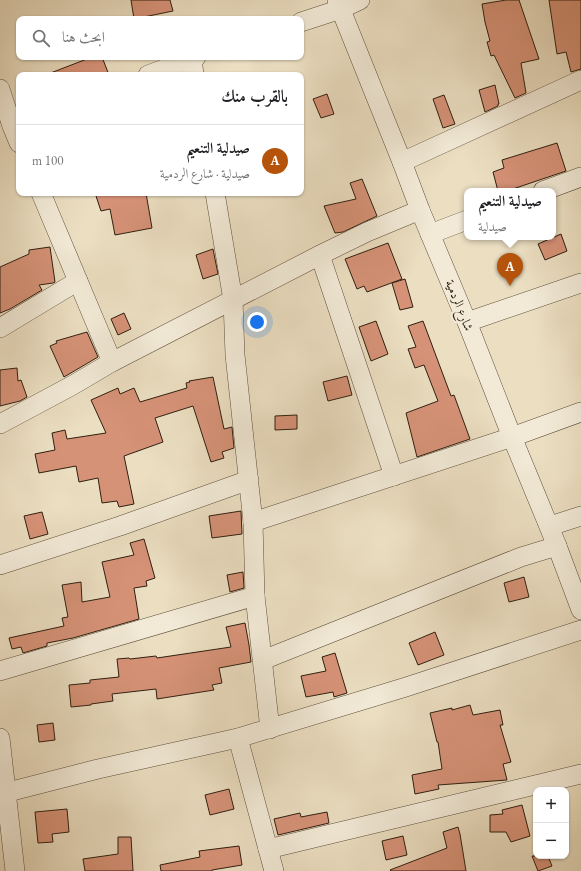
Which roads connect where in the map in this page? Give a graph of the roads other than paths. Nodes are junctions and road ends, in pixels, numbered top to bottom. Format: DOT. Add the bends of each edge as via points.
graph roads {
  1 [pos="360,0"];
  2 [pos="339,4"];
  3 [pos="304,21"];
  4 [pos="194,64"];
  5 [pos="161,72"];
  6 [pos="581,80"];
  7 [pos="0,89"];
  8 [pos="12,132"];
  9 [pos="402,162"];
  10 [pos="581,176"];
  11 [pos="551,188"];
  12 [pos="41,196"];
  13 [pos="216,196"];
  14 [pos="420,210"];
  15 [pos="464,221"];
  16 [pos="430,234"];
  17 [pos="320,255"];
  18 [pos="78,281"];
  19 [pos="581,283"];
  20 [pos="233,300"];
  21 [pos="467,322"];
  22 [pos="0,328"];
  23 [pos="112,362"];
  24 [pos="581,412"];
  25 [pos="0,424"];
  26 [pos="512,436"];
  27 [pos="394,476"];
  28 [pos="249,480"];
  29 [pos="581,516"];
  30 [pos="253,522"];
  31 [pos="550,526"];
  32 [pos="557,546"];
  33 [pos="0,565"];
  34 [pos="255,596"];
  35 [pos="581,610"];
  36 [pos="581,630"];
  37 [pos="263,660"];
  38 [pos="0,671"];
  39 [pos="270,729"];
  40 [pos="0,738"];
  41 [pos="238,738"];
  42 [pos="581,774"];
  43 [pos="3,793"];
  44 [pos="268,849"];
  45 [pos="15,871"];
  46 [pos="274,871"];
  1 -- 2 [label="street"];
  2 -- 3 [label="street"];
  2 -- 9 [label="street, شارع الردمية"];
  4 -- 5 [label="street"];
  6 -- 9 [label="street"];
  7 -- 8 [label="street"];
  9 -- 14 [label="street, شارع الردمية"];
  10 -- 11 [label="street"];
  12 -- 18 [label="street"];
  13 -- 20 [label="street"];
  14 -- 16 [label="street, شارع الردمية"];
  14 -- 17 [label="street"];
  15 -- 16 [label="street"];
  16 -- 21 [label="street, شارع الردمية"];
  17 -- 20 [label="street"];
  17 -- 27 [label="street"];
  18 -- 22 [label="street"];
  18 -- 23 [label="street"];
  19 -- 21 [label="street"];
  20 -- 23 [label="street"];
  20 -- 28 [label="street" via="235,356"];
  21 -- 26 [label="street, شارع الردمية"];
  23 -- 25 [label="street"];
  24 -- 26 [label="street"];
  26 -- 27 [label="street"];
  26 -- 31 [label="street, شارع الردمية"];
  27 -- 30 [label="street"];
  28 -- 30 [label="street"];
  28 -- 33 [label="street"];
  29 -- 31 [label="street"];
  30 -- 34 [label="street"];
  31 -- 32 [label="street, شارع الردمية"];
  32 -- 35 [label="street, شارع الردمية"];
  32 -- 37 [label="street" via="521,557"];
  34 -- 37 [label="street"];
  34 -- 38 [label="street"];
  36 -- 39 [label="street"];
  37 -- 39 [label="street"];
  39 -- 41 [label="street"];
  40 -- 43 [label="street"];
  41 -- 43 [label="street"];
  41 -- 44 [label="street"];
  42 -- 44 [label="street"];
  43 -- 45 [label="street"];
  44 -- 46 [label="street"];
}
